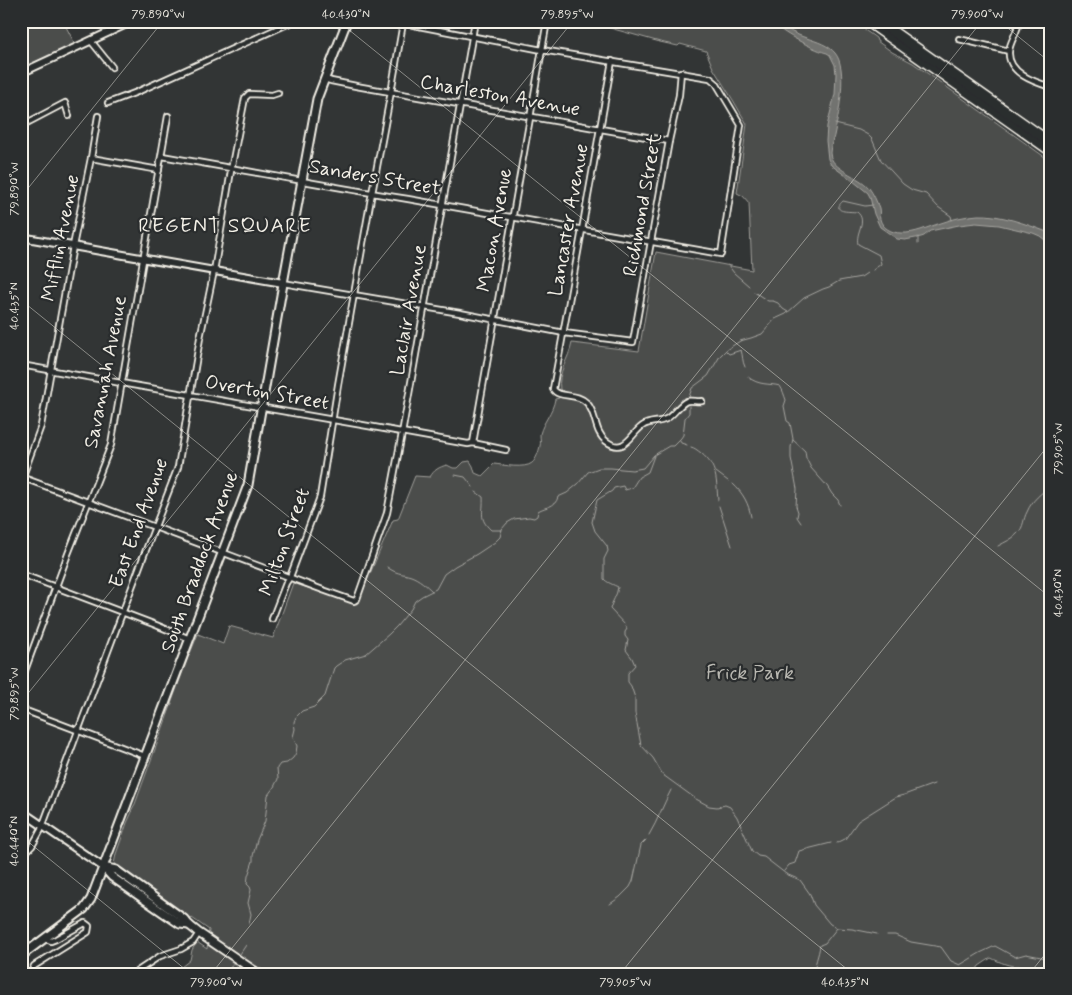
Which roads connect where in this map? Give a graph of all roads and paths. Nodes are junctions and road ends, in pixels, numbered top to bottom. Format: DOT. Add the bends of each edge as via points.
graph roads {
  1 [pos="134,21"];
  2 [pos="294,21"];
  3 [pos="347,21"];
  4 [pos="475,21"];
  5 [pos="547,21"];
  6 [pos="867,21"];
  7 [pos="878,21"];
  8 [pos="1019,21"];
  9 [pos="472,37"];
  10 [pos="959,39"];
  11 [pos="91,41"];
  12 [pos="542,50"];
  13 [pos="1009,51"];
  14 [pos="612,61"];
  15 [pos="112,68"];
  16 [pos="21,72"];
  17 [pos="681,72"];
  18 [pos="325,79"];
  19 [pos="1051,88"];
  20 [pos="390,92"];
  21 [pos="278,93"];
  22 [pos="108,103"];
  23 [pos="460,104"];
  24 [pos="69,116"];
  25 [pos="98,116"];
  26 [pos="168,116"];
  27 [pos="530,117"];
  28 [pos="21,126"];
  29 [pos="600,128"];
  30 [pos="669,142"];
  31 [pos="1051,142"];
  32 [pos="1051,151"];
  33 [pos="162,156"];
  34 [pos="91,158"];
  35 [pos="231,168"];
  36 [pos="159,170"];
  37 [pos="302,181"];
  38 [pos="372,193"];
  39 [pos="443,205"];
  40 [pos="512,218"];
  41 [pos="582,230"];
  42 [pos="21,237"];
  43 [pos="652,242"];
  44 [pos="73,246"];
  45 [pos="143,258"];
  46 [pos="214,271"];
  47 [pos="283,283"];
  48 [pos="354,295"];
  49 [pos="425,308"];
  50 [pos="494,320"];
  51 [pos="564,333"];
  52 [pos="21,365"];
  53 [pos="52,371"];
  54 [pos="121,384"];
  55 [pos="191,395"];
  56 [pos="702,401"];
  57 [pos="262,408"];
  58 [pos="332,420"];
  59 [pos="403,433"];
  60 [pos="471,446"];
  61 [pos="506,450"];
  62 [pos="22,478"];
  63 [pos="89,502"];
  64 [pos="155,527"];
  65 [pos="222,553"];
  66 [pos="21,574"];
  67 [pos="290,577"];
  68 [pos="57,588"];
  69 [pos="122,612"];
  70 [pos="272,619"];
  71 [pos="190,639"];
  72 [pos="21,681"];
  73 [pos="21,709"];
  74 [pos="79,730"];
  75 [pos="146,756"];
  76 [pos="21,811"];
  77 [pos="43,826"];
  78 [pos="21,857"];
  79 [pos="103,867"];
  80 [pos="112,876"];
  81 [pos="95,888"];
  82 [pos="189,925"];
  83 [pos="201,934"];
  84 [pos="46,938"];
  85 [pos="21,956"];
  86 [pos="30,974"];
  87 [pos="133,974"];
  88 [pos="259,974"];
  1 -- 11 [label="street"];
  2 -- 22 [label="street"];
  3 -- 18 [label="main road, South Braddock Avenue"];
  4 -- 9 [label="street, Laclair Avenue"];
  5 -- 12 [label="street, Macon Avenue"];
  6 -- 32 [label="highway"];
  7 -- 31 [label="highway"];
  8 -- 13 [label="street"];
  9 -- 12 [label="street"];
  9 -- 20 [label="street" via="403,23"];
  9 -- 23 [label="street, Laclair Avenue"];
  10 -- 13 [label="street"];
  11 -- 15 [label="street"];
  11 -- 16 [label="street"];
  12 -- 14 [label="street"];
  12 -- 27 [label="street, Macon Avenue"];
  13 -- 19 [label="street" via="1010,62 1018,72"];
  14 -- 17 [label="street"];
  14 -- 29 [label="street, Lancaster Avenue"];
  17 -- 30 [label="street, Richmond Street"];
  17 -- 43 [label="street, Sanders Street" via="714,79 741,125 721,254"];
  18 -- 20 [label="street, Charleston Avenue"];
  18 -- 37 [label="main road, South Braddock Avenue" via="317,99"];
  20 -- 23 [label="street, Charleston Avenue"];
  20 -- 38 [label="street"];
  21 -- 35 [label="street, East End Avenue" via="248,94 245,98"];
  23 -- 27 [label="street, Charleston Avenue"];
  23 -- 39 [label="street, Laclair Avenue"];
  24 -- 28 [label="street" via="65,103"];
  25 -- 34 [label="street, Mifflin Avenue"];
  26 -- 33 [label="street, Savannah Avenue"];
  27 -- 29 [label="street, Charleston Avenue"];
  27 -- 40 [label="street, Macon Avenue"];
  29 -- 30 [label="street, Charleston Avenue"];
  29 -- 41 [label="street, Lancaster Avenue"];
  30 -- 43 [label="street, Richmond Street"];
  33 -- 35 [label="street, Sanders Street"];
  33 -- 36 [label="street, Savannah Avenue"];
  34 -- 36 [label="street"];
  34 -- 44 [label="street, Mifflin Avenue"];
  35 -- 37 [label="street, Sanders Street"];
  35 -- 46 [label="street, East End Avenue"];
  36 -- 45 [label="street, Savannah Avenue"];
  37 -- 38 [label="street, Sanders Street"];
  37 -- 47 [label="main road, South Braddock Avenue"];
  38 -- 39 [label="street, Sanders Street"];
  38 -- 48 [label="street"];
  39 -- 40 [label="street, Sanders Street"];
  39 -- 49 [label="street, Laclair Avenue"];
  40 -- 41 [label="street, Sanders Street"];
  40 -- 50 [label="street, Macon Avenue"];
  41 -- 43 [label="street, Sanders Street"];
  41 -- 51 [label="street, Lancaster Avenue"];
  42 -- 44 [label="street"];
  43 -- 51 [label="street, Richmond Street" via="633,342"];
  44 -- 45 [label="street"];
  44 -- 53 [label="street, Mifflin Avenue"];
  45 -- 46 [label="street"];
  45 -- 54 [label="street, Savannah Avenue"];
  46 -- 47 [label="street"];
  46 -- 55 [label="street, East End Avenue"];
  47 -- 48 [label="street"];
  47 -- 57 [label="main road, South Braddock Avenue"];
  48 -- 49 [label="street"];
  48 -- 58 [label="street, Milton Street"];
  49 -- 50 [label="street"];
  49 -- 59 [label="street, Laclair Avenue"];
  50 -- 51 [label="street"];
  50 -- 60 [label="street, Macon Avenue"];
  51 -- 56 [label="street, Lancaster Avenue" via="553,389 586,402 599,432 611,444 629,441 644,424 666,419 686,402"];
  52 -- 53 [label="street, Overton Street"];
  53 -- 54 [label="street, Overton Street"];
  53 -- 62 [label="street, Mifflin Avenue" via="41,426"];
  54 -- 55 [label="street, Overton Street"];
  54 -- 63 [label="street, Savannah Avenue" via="111,445"];
  55 -- 57 [label="street, Overton Street"];
  55 -- 64 [label="street, East End Avenue" via="178,467"];
  57 -- 58 [label="street, Overton Street"];
  57 -- 65 [label="main road, South Braddock Avenue" via="248,485"];
  58 -- 59 [label="street, Overton Street"];
  58 -- 67 [label="street, Milton Street" via="320,497"];
  59 -- 60 [label="street, Overton Street"];
  59 -- 67 [label="street, Laclair Avenue" via="385,520 357,599 351,600"];
  60 -- 61 [label="street, Overton Street"];
  62 -- 63 [label="street"];
  63 -- 64 [label="street"];
  63 -- 68 [label="street, Savannah Avenue"];
  64 -- 65 [label="street"];
  64 -- 69 [label="street, East End Avenue"];
  65 -- 67 [label="street"];
  65 -- 71 [label="main road, South Braddock Avenue"];
  66 -- 68 [label="street"];
  67 -- 70 [label="street, Milton Street"];
  68 -- 69 [label="street"];
  68 -- 72 [label="street, Savannah Avenue"];
  69 -- 71 [label="street"];
  69 -- 74 [label="street, East End Avenue"];
  71 -- 75 [label="main road, South Braddock Avenue"];
  73 -- 74 [label="street"];
  74 -- 75 [label="street"];
  74 -- 77 [label="street, East End Avenue"];
  75 -- 79 [label="main road, South Braddock Avenue"];
  76 -- 77 [label="street"];
  77 -- 78 [label="street, East End Avenue" via="32,846"];
  77 -- 79 [label="street"];
  79 -- 80 [label="main road"];
  79 -- 81 [label="main road, South Braddock Avenue"];
  79 -- 82 [label="main road" via="116,870"];
  80 -- 81 [label="main road"];
  80 -- 82 [label="main road" via="180,924"];
  81 -- 84 [label="main road, South Braddock Avenue" via="84,909"];
  82 -- 83 [label="main road"];
  83 -- 87 [label="street" via="193,942 160,956"];
  83 -- 88 [label="main road"];
  84 -- 85 [label="main road, South Braddock Avenue"];
  84 -- 86 [label="street" via="51,941 85,923 89,926 88,932 34,966"];
}
